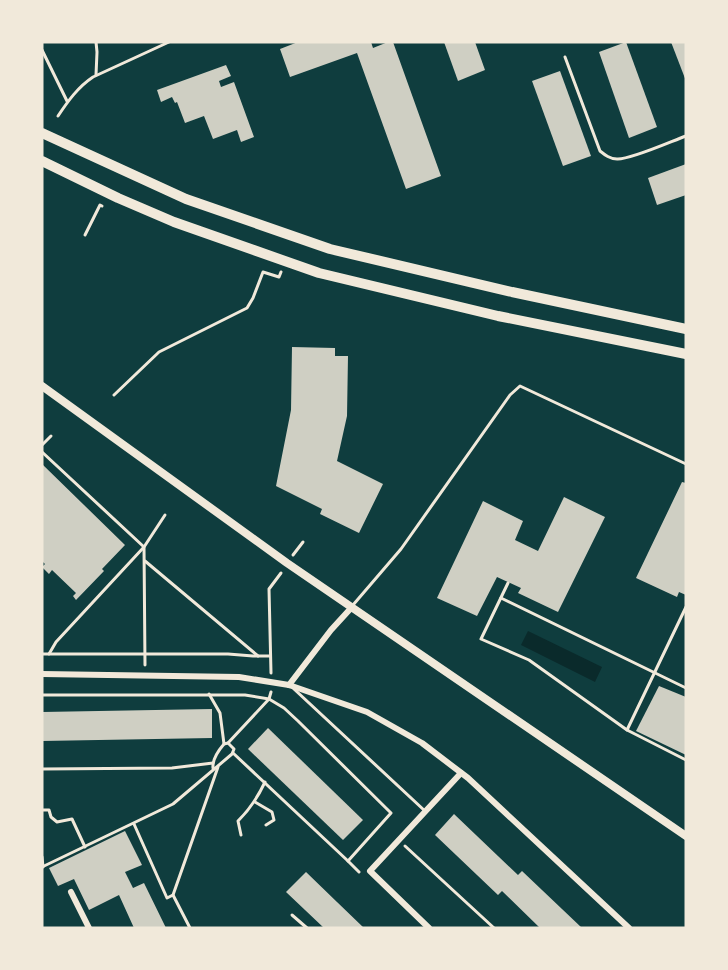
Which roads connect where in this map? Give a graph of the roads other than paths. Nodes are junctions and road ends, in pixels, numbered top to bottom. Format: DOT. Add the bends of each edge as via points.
graph roads {
  1 [pos="565,57"];
  2 [pos="42,132"];
  3 [pos="686,136"];
  4 [pos="42,161"];
  5 [pos="686,329"];
  6 [pos="686,354"];
  7 [pos="42,386"];
  8 [pos="686,464"];
  9 [pos="352,607"];
  10 [pos="42,674"];
  11 [pos="289,685"];
  12 [pos="461,773"];
  13 [pos="424,811"];
  14 [pos="686,836"];
  15 [pos="71,891"];
  16 [pos="89,928"];
  17 [pos="429,928"];
  18 [pos="629,928"];
  1 -- 3 [label="lane" via="600,151 608,157 618,160"];
  2 -- 5 [label="highway" via="186,200 330,249"];
  4 -- 6 [label="highway" via="174,222 319,273 498,316"];
  7 -- 9 [label="street"];
  8 -- 9 [label="lane" via="520,386 401,549"];
  9 -- 11 [label="street"];
  9 -- 14 [label="street"];
  10 -- 11 [label="street" via="239,677"];
  11 -- 12 [label="street" via="367,712 422,743"];
  11 -- 13 [label="lane"];
  12 -- 13 [label="street"];
  12 -- 18 [label="street"];
  13 -- 17 [label="street" via="370,871"];
  15 -- 16 [label="street"];
}
